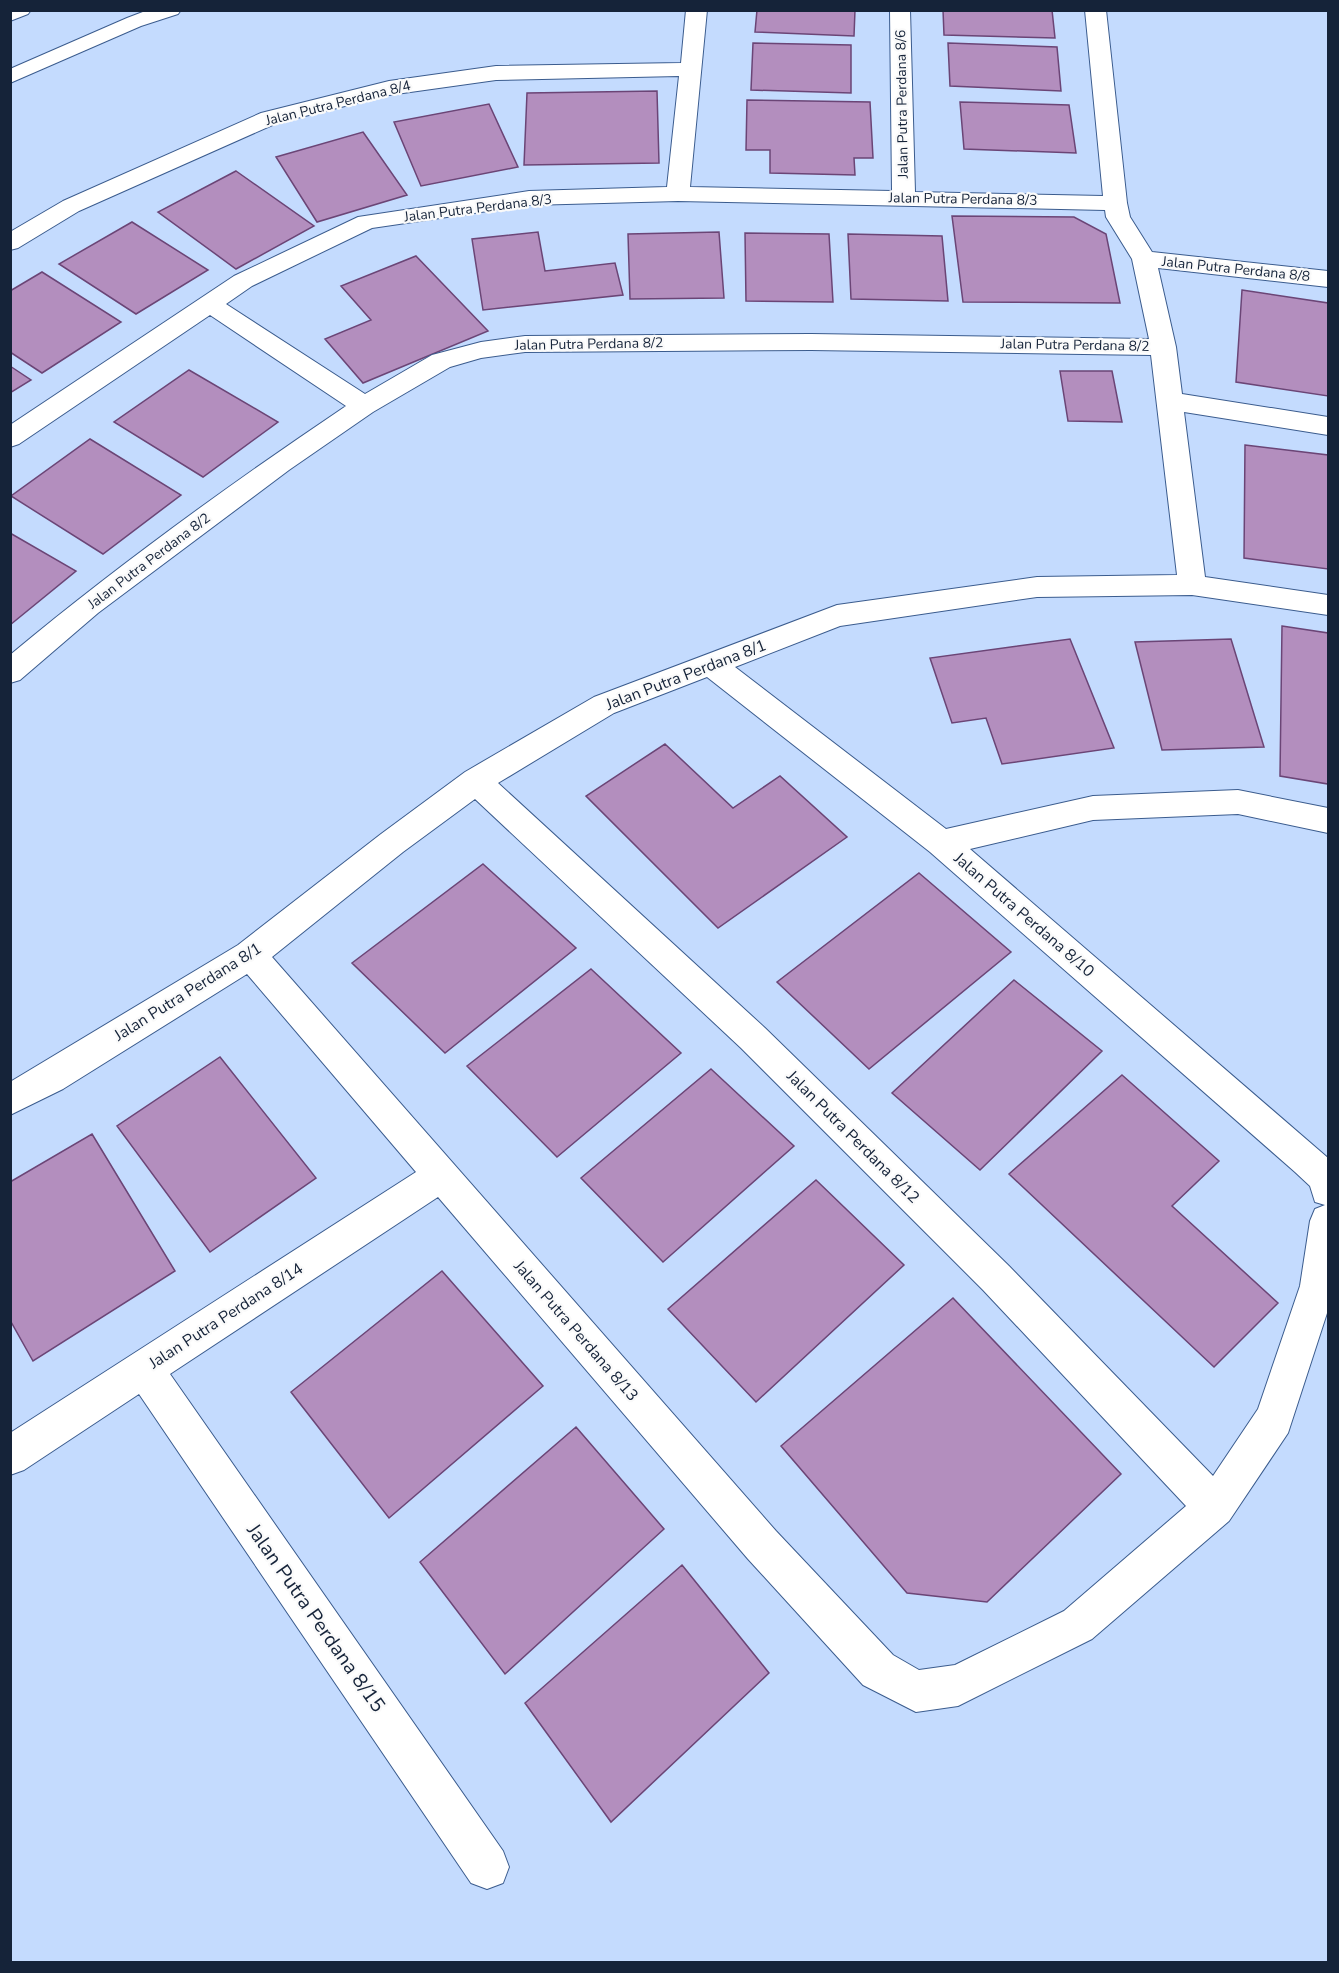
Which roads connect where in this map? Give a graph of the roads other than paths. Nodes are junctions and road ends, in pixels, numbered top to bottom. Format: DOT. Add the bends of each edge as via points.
graph roads {
  1 [pos="21,10"];
  2 [pos="171,10"];
  3 [pos="697,10"];
  4 [pos="900,10"];
  5 [pos="1095,10"];
  6 [pos="10,15"];
  7 [pos="692,69"];
  8 [pos="10,77"];
  9 [pos="678,194"];
  10 [pos="904,198"];
  11 [pos="1115,203"];
  12 [pos="10,243"];
  13 [pos="1144,258"];
  14 [pos="1329,279"];
  15 [pos="210,303"];
  16 [pos="1163,347"];
  17 [pos="1171,401"];
  18 [pos="364,406"];
  19 [pos="1329,426"];
  20 [pos="10,438"];
  21 [pos="1192,585"];
  22 [pos="1329,604"];
  23 [pos="712,665"];
  24 [pos="10,672"];
  25 [pos="476,780"];
  26 [pos="1329,820"];
  27 [pos="941,843"];
  28 [pos="250,955"];
  29 [pos="10,1100"];
  30 [pos="441,1175"];
  31 [pos="1327,1184"];
  32 [pos="1329,1221"];
  33 [pos="144,1369"];
  34 [pos="10,1456"];
  35 [pos="1215,1507"];
  36 [pos="487,1867"];
  1 -- 6 [label="street"];
  2 -- 8 [label="street" via="134,22"];
  3 -- 7 [label="street"];
  4 -- 10 [label="street, Jalan Putra Perdana 8/6"];
  5 -- 11 [label="street"];
  7 -- 9 [label="street"];
  7 -- 12 [label="street, Jalan Putra Perdana 8/4" via="496,74 389,88 269,118 70,206"];
  9 -- 10 [label="street, Jalan Putra Perdana 8/3"];
  9 -- 15 [label="street, Jalan Putra Perdana 8/3" via="529,198 366,222 243,281"];
  10 -- 11 [label="street, Jalan Putra Perdana 8/3"];
  11 -- 13 [label="street" via="1118,217"];
  13 -- 14 [label="street, Jalan Putra Perdana 8/8"];
  13 -- 16 [label="street"];
  15 -- 18 [label="street"];
  15 -- 20 [label="street, Jalan Putra Perdana 8/3"];
  16 -- 17 [label="street"];
  16 -- 18 [label="street, Jalan Putra Perdana 8/2" via="822,342 525,344 441,361"];
  17 -- 19 [label="street"];
  17 -- 21 [label="street"];
  18 -- 24 [label="street, Jalan Putra Perdana 8/2" via="280,463 88,606"];
  21 -- 22 [label="street, Jalan Putra Perdana 8/1"];
  21 -- 23 [label="street, Jalan Putra Perdana 8/1" via="1037,587 837,616"];
  23 -- 25 [label="street, Jalan Putra Perdana 8/1" via="604,705"];
  23 -- 27 [label="street, Jalan Putra Perdana 8/10"];
  25 -- 28 [label="street, Jalan Putra Perdana 8/1"];
  25 -- 35 [label="street, Jalan Putra Perdana 8/12" via="770,1055 996,1278"];
  26 -- 27 [label="street" via="1238,802 1093,808"];
  27 -- 31 [label="street, Jalan Putra Perdana 8/10"];
  28 -- 29 [label="street, Jalan Putra Perdana 8/1"];
  28 -- 30 [label="street, Jalan Putra Perdana 8/13"];
  30 -- 33 [label="street, Jalan Putra Perdana 8/14"];
  30 -- 35 [label="street, Jalan Putra Perdana 8/13" via="769,1553 878,1670 916,1691 958,1685 1078,1625"];
  32 -- 35 [label="street" via="1318,1286 1274,1419"];
  33 -- 34 [label="street, Jalan Putra Perdana 8/14"];
  33 -- 36 [label="street, Jalan Putra Perdana 8/15"];
}
